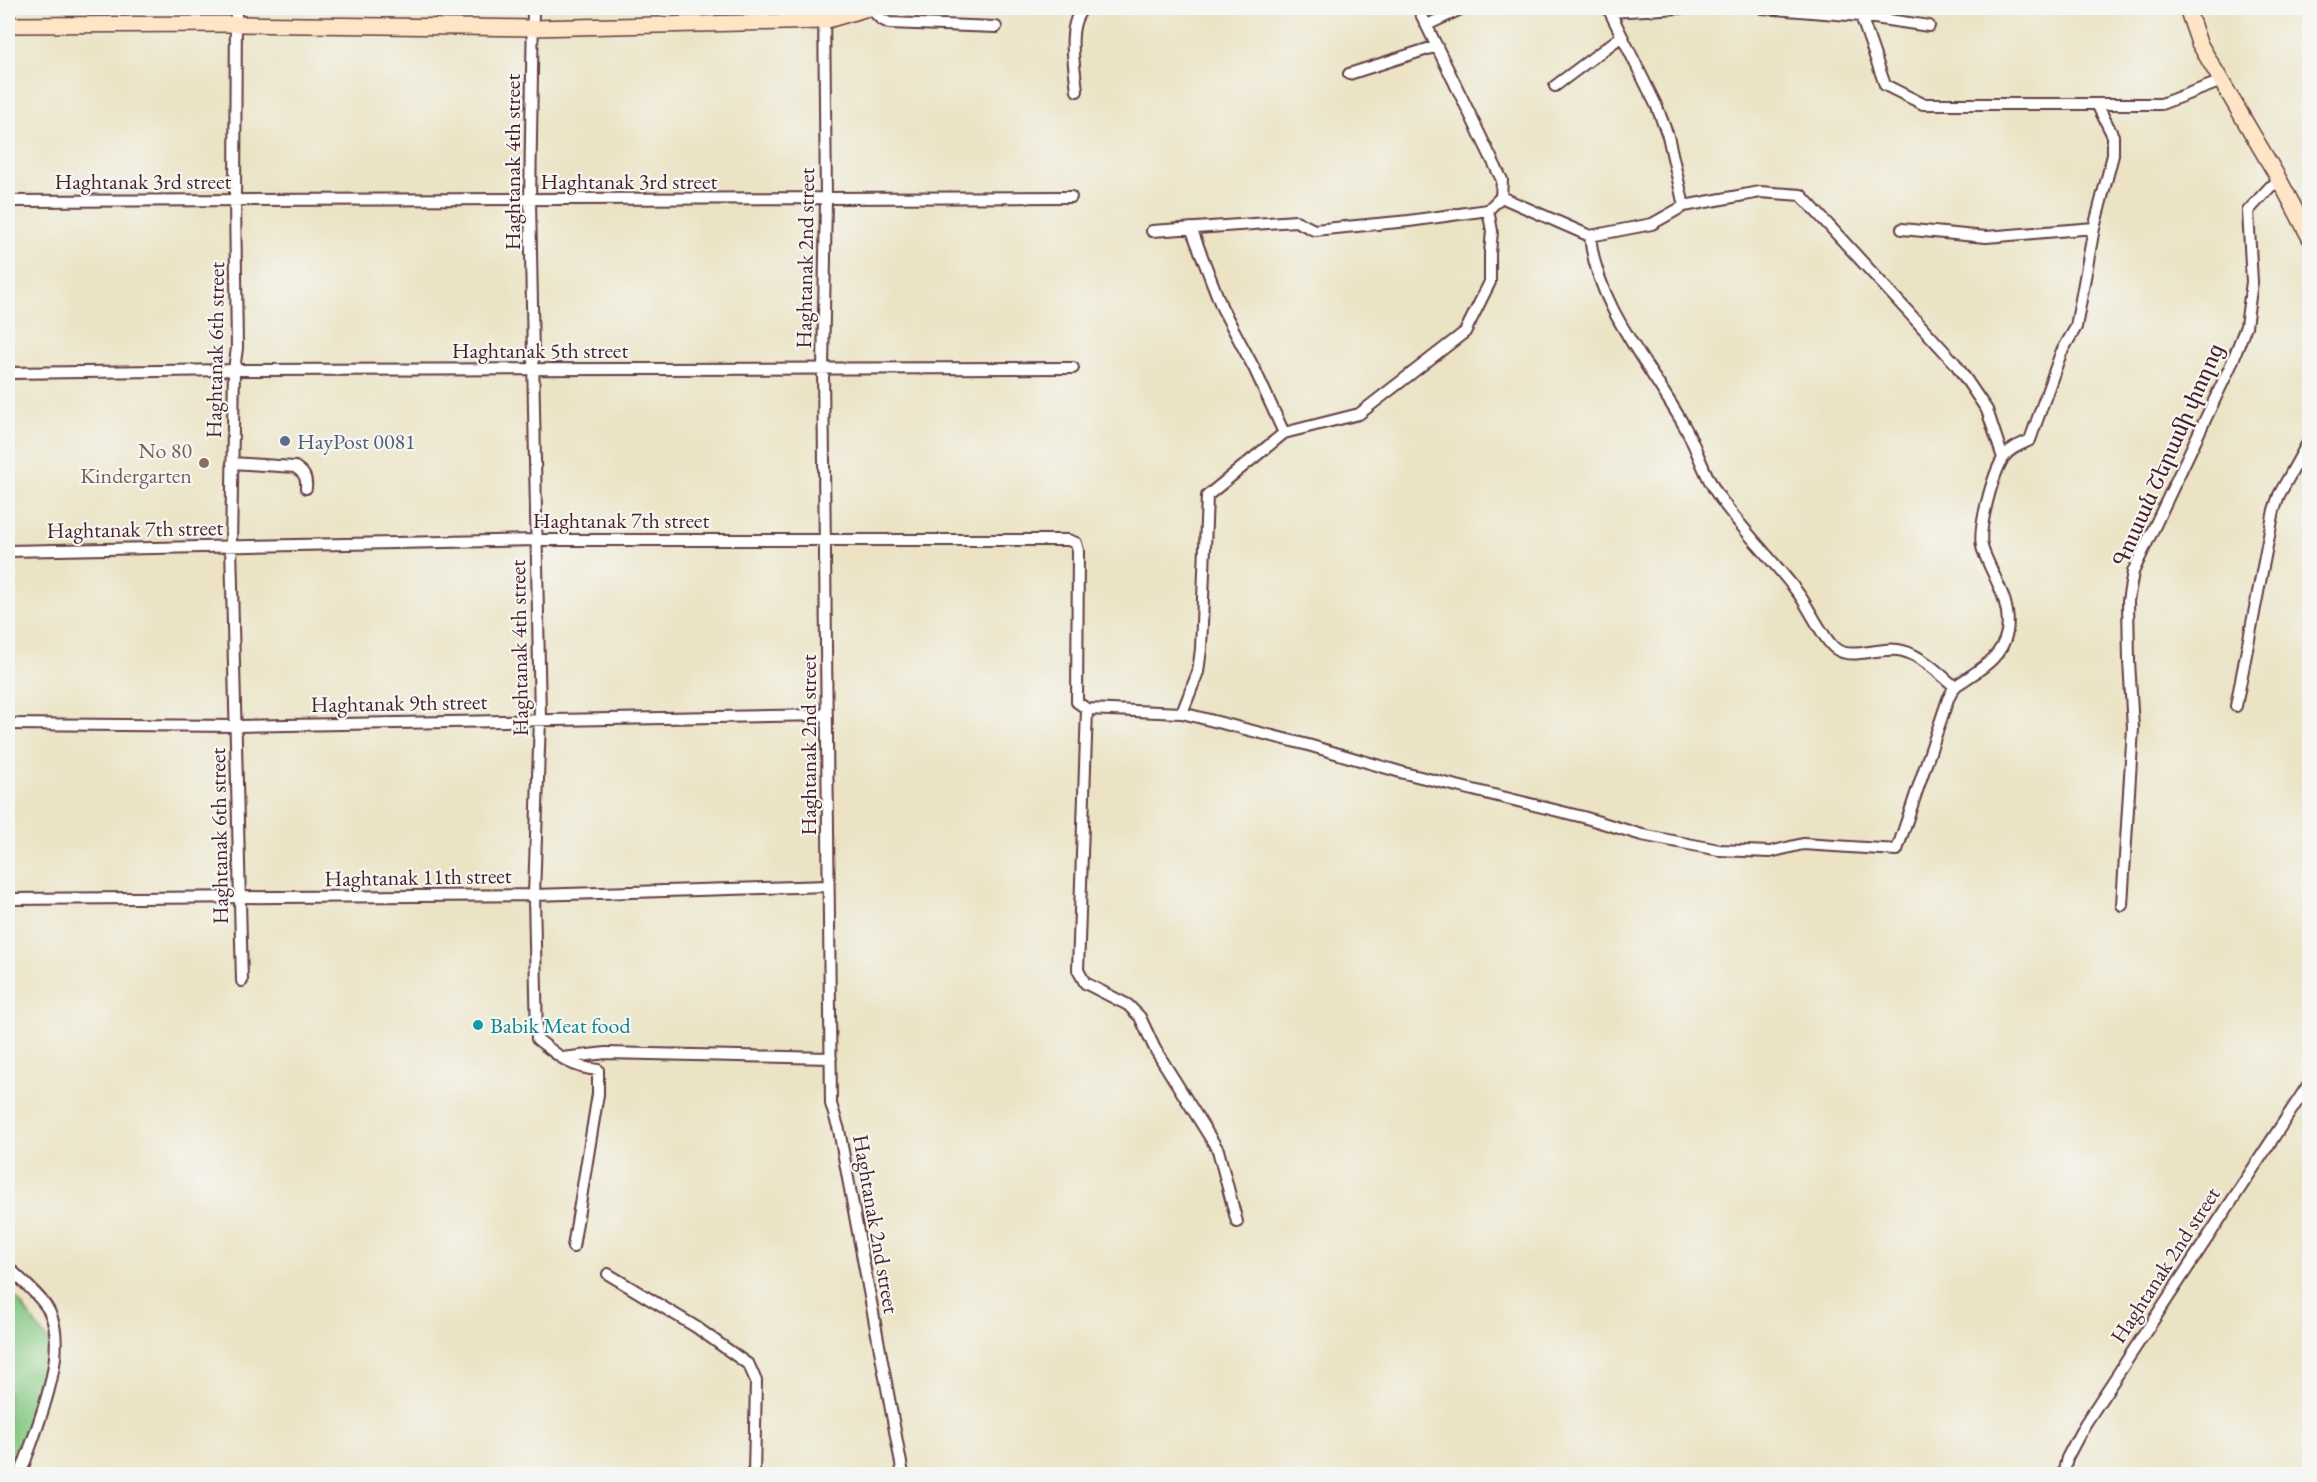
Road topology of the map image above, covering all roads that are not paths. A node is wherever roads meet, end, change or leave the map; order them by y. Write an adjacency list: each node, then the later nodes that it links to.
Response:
1 (236, 8): 14 (street, Haghtanak 6th street)
2 (533, 8): 19 (street, Haghtanak 4th street)
3 (869, 8): 11 (main road); 18 (street)
4 (1084, 8): 25 (street)
5 (1418, 8): 16 (street)
6 (1463, 8): 16 (street)
7 (1680, 8): 10 (street)
8 (1762, 8): 13 (street)
9 (2187, 8): 23 (main road)
10 (1608, 10): 20 (street)
11 (824, 14): 12 (main road); 31 (street, Haghtanak 2nd street)
12 (765, 15): 19 (main road)
13 (1862, 16): 17 (street); 26 (street)
14 (236, 24): 15 (main road); 19 (main road); 30 (street, Haghtanak 6th street)
15 (8, 25)
16 (1427, 25): 21 (street)
17 (1929, 26)
18 (996, 27)
19 (533, 28): 33 (street, Haghtanak 4th street)
20 (1622, 36): 24 (street); 34 (street)
21 (1437, 46): 22 (street); 29 (street)
22 (1349, 74)
23 (2222, 81): 26 (street); 27 (main road)
24 (1555, 86)
25 (1077, 91)
26 (2097, 104): 37 (street)
27 (2280, 181): 41 (main road); 68 (street, Գուսան Շերամի փողոց)
28 (1071, 197): 31 (street, Haghtanak 3rd street)
29 (1501, 197): 35 (street); 40 (street)
30 (235, 199): 32 (street, Haghtanak 3rd street); 33 (street, Haghtanak 3rd street); 44 (street, Haghtanak 6th street)
31 (826, 199): 33 (street, Haghtanak 3rd street); 45 (street, Haghtanak 2nd street)
32 (8, 201)
33 (530, 201): 43 (street, Haghtanak 4th street)
34 (1684, 206): 40 (street); 49 (street)
35 (1488, 210): 36 (street); 47 (street)
36 (1191, 228): 39 (street); 47 (street)
37 (2094, 228): 38 (street); 49 (street)
38 (1902, 229)
39 (1152, 231)
40 (1590, 236): 56 (street)
41 (2310, 238)
42 (1073, 368): 45 (street, Haghtanak 5th street)
43 (534, 369): 44 (street, Haghtanak 5th street); 45 (street, Haghtanak 5th street); 52 (street, Haghtanak 4th street)
44 (234, 370): 46 (street, Haghtanak 5th street); 50 (street, Haghtanak 6th street)
45 (823, 370): 53 (street, Haghtanak 2nd street)
46 (8, 373)
47 (1284, 433): 59 (street)
48 (2310, 439): 57 (street)
49 (2003, 458): 56 (street)
50 (232, 463): 51 (street); 54 (street, Haghtanak 6th street)
51 (306, 488)
52 (537, 540): 53 (street, Haghtanak 7th street); 54 (street, Haghtanak 7th street); 61 (street, Haghtanak 4th street)
53 (826, 540): 58 (street, Haghtanak 7th street); 60 (street, Haghtanak 2nd street)
54 (231, 546): 55 (street, Haghtanak 7th street); 63 (street, Haghtanak 6th street)
55 (8, 551)
56 (1955, 687): 59 (street)
57 (2236, 706)
58 (1087, 709): 59 (street); 73 (street)
59 (1182, 713)
60 (827, 715): 61 (street, Haghtanak 9th street); 64 (street, Haghtanak 2nd street)
61 (540, 719): 63 (street, Haghtanak 9th street); 65 (street, Haghtanak 4th street)
62 (8, 724): 63 (street, Haghtanak 9th street)
63 (236, 726): 67 (street, Haghtanak 6th street)
64 (828, 886): 65 (street, Haghtanak 11th street); 71 (street, Haghtanak 2nd street)
65 (534, 895): 67 (street, Haghtanak 11th street); 70 (street, Haghtanak 4th street)
66 (8, 898): 67 (street, Haghtanak 11th street)
67 (239, 898): 69 (street, Haghtanak 6th street)
68 (2122, 905)
69 (242, 981)
70 (562, 1058): 71 (street); 74 (street, Haghtanak 4th street)
71 (831, 1058): 79 (street, Haghtanak 2nd street)
72 (2310, 1082): 80 (street, Haghtanak 2nd street)
73 (1237, 1222)
74 (573, 1247)
75 (8, 1267): 77 (street)
76 (608, 1274): 78 (street)
77 (19, 1474)
78 (754, 1474)
79 (903, 1474)
80 (2063, 1474)

